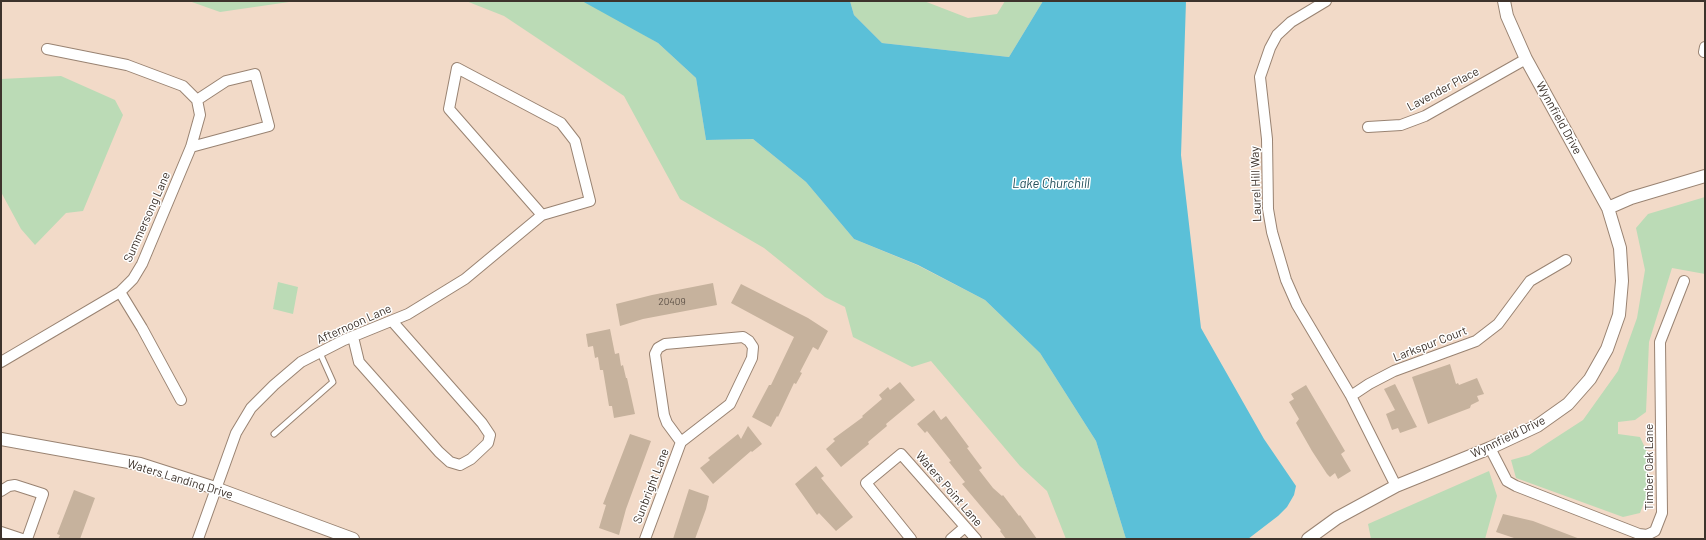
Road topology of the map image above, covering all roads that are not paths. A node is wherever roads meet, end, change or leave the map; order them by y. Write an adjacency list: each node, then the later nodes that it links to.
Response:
1 (1326, 1): 18 (street, Laurel Hill Way)
2 (1504, 1): 4 (street, Wynnfield Drive)
3 (47, 49): 5 (street)
4 (1526, 59): 6 (street, Lavender Place); 9 (street, Wynnfield Drive)
5 (196, 100): 7 (street, Summersong Lane); 7 (street)
6 (1368, 128)
7 (192, 147): 13 (street, Summersong Lane)
8 (1705, 176): 9 (street)
9 (1608, 208): 23 (street, Wynnfield Drive)
10 (542, 215): 10 (street, Afternoon Lane); 14 (street, Afternoon Lane)
11 (1566, 260): 18 (street, Larkspur Court)
12 (1684, 281): 23 (street, Timber Oak Lane)
13 (120, 292): 17 (street, Summersong Lane); 19 (street)
14 (392, 321): 15 (street, Afternoon Lane); 15 (street)
15 (353, 337): 16 (street, Afternoon Lane)
16 (320, 353): 20 (lane); 25 (street, Afternoon Lane)
17 (1, 362)
18 (1351, 396): 24 (street, Laurel Hill Way)
19 (181, 400)
20 (274, 434)
21 (1, 439): 25 (street, Waters Landing Drive)
22 (681, 442): 22 (street, Sunbright Lane); 33 (street, Sunbright Lane)
23 (1490, 448): 24 (street, Wynnfield Drive)
24 (1396, 486): 37 (street, Wynnfield Drive)
25 (215, 488): 31 (street, Afternoon Lane); 32 (street, Waters Landing Drive)
26 (1, 491): 30 (street)
27 (965, 527): 34 (street, Waters Point Lane); 35 (street); 36 (street, Waters Point Lane)
28 (1, 532): 29 (street)
29 (22, 539)
30 (27, 539)
31 (198, 539)
32 (353, 539)
33 (645, 539)
34 (911, 539)
35 (951, 539)
36 (976, 539)
37 (1308, 539)

